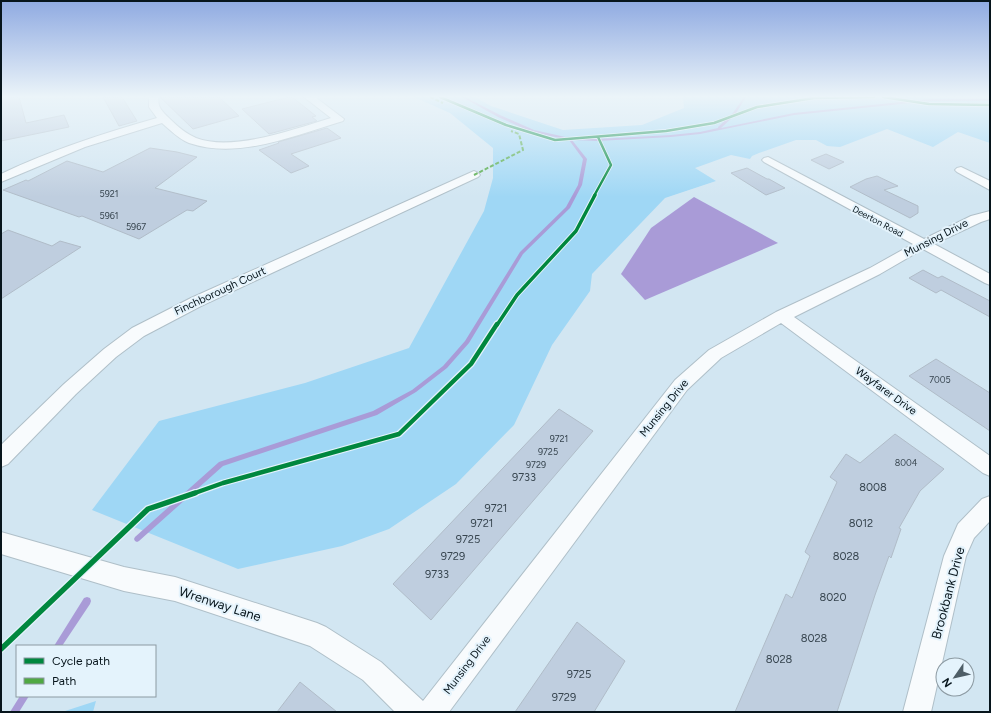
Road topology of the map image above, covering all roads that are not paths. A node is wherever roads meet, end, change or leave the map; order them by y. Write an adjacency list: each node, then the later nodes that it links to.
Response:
1 (127, 130): 7 (street)
2 (176, 130): 3 (street)
3 (298, 130)
4 (768, 160): 10 (street, Deerton Road)
5 (961, 170): 8 (street)
6 (474, 175): 13 (street, Finchborough Court)
7 (1, 178)
8 (990, 186)
9 (990, 215): 10 (street, Munsing Drive)
10 (922, 245): 11 (street, Deerton Road); 12 (street, Munsing Drive)
11 (990, 280)
12 (782, 316): 14 (street, Wayfarer Drive); 18 (street, Munsing Drive)
13 (1, 458)
14 (990, 467)
15 (990, 506): 19 (street, Brookbank Drive)
16 (1, 543): 17 (street, Wrenway Lane)
17 (415, 712)
18 (432, 712)
19 (917, 712)

